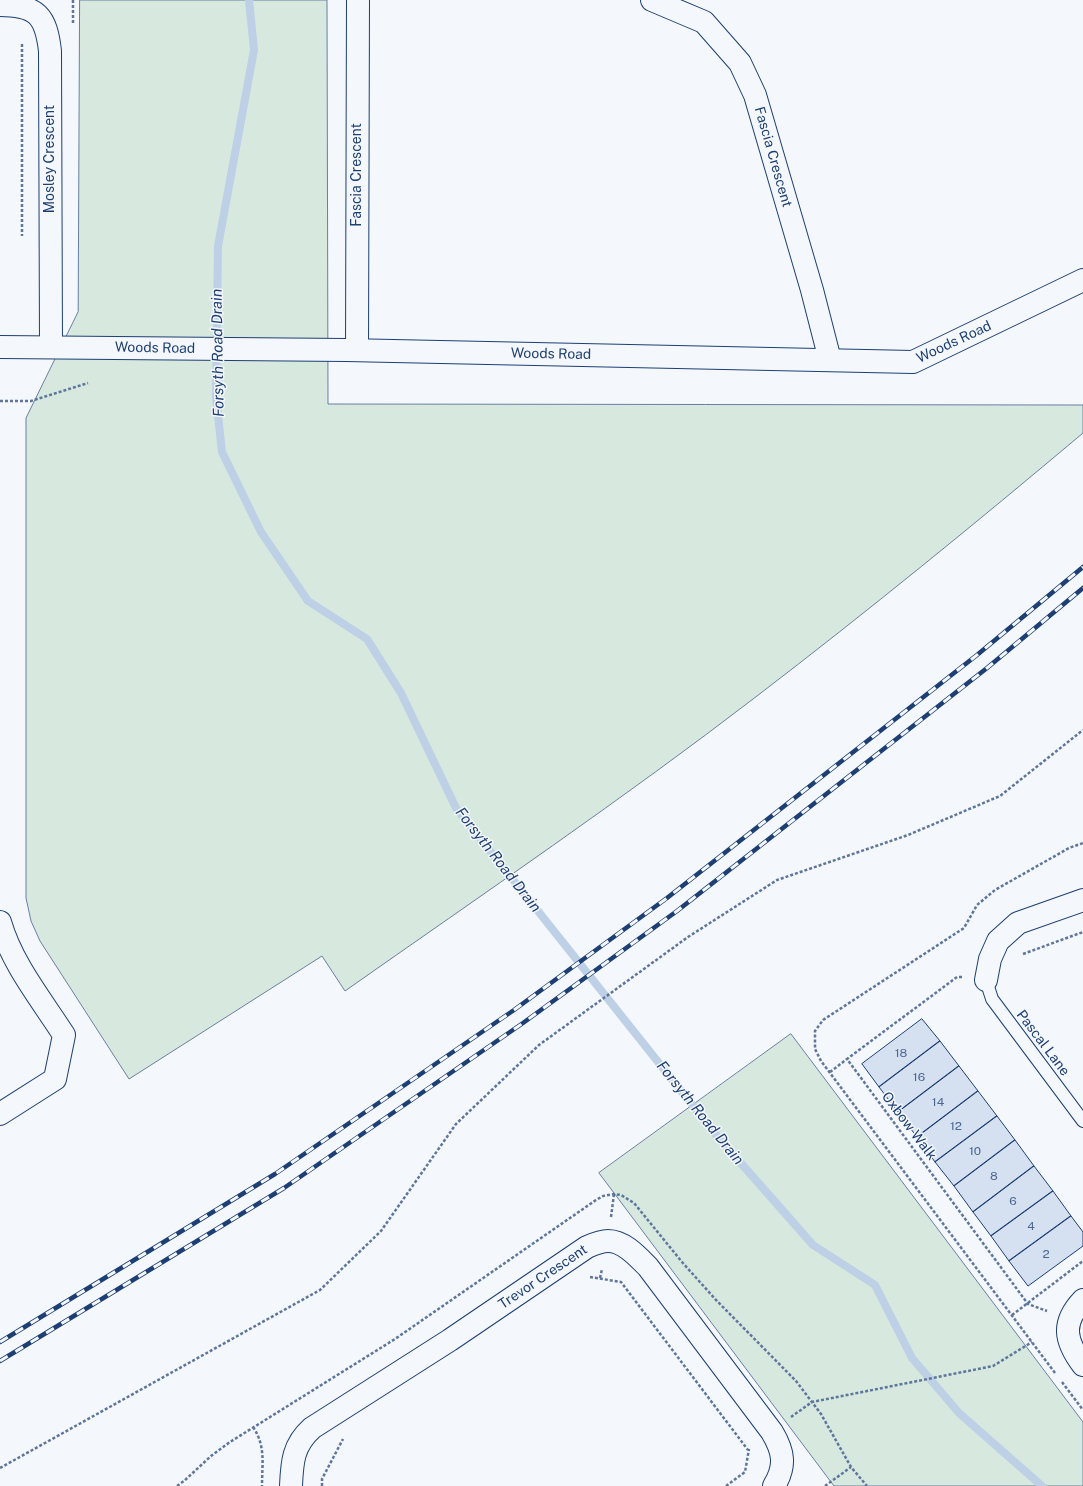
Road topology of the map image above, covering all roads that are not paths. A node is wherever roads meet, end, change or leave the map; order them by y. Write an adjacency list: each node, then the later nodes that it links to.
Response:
1 (358, 0): 7 (street, Fascia Crescent)
2 (652, 0): 8 (street, Fascia Crescent)
3 (0, 5): 6 (street, Mosley Crescent)
4 (1083, 280): 8 (street, Woods Road)
5 (0, 347): 6 (street, Woods Road)
6 (51, 347): 7 (street, Woods Road)
7 (351, 350): 8 (street, Woods Road)
8 (830, 360)
9 (1083, 900): 11 (street)
10 (0, 922): 12 (street)
11 (986, 980): 13 (lane, Pascal Lane)
12 (0, 1114)
13 (1083, 1121)
14 (1083, 1300): 15 (street)
15 (1083, 1365)
16 (291, 1486): 17 (street, Trevor Crescent)
17 (774, 1486)

